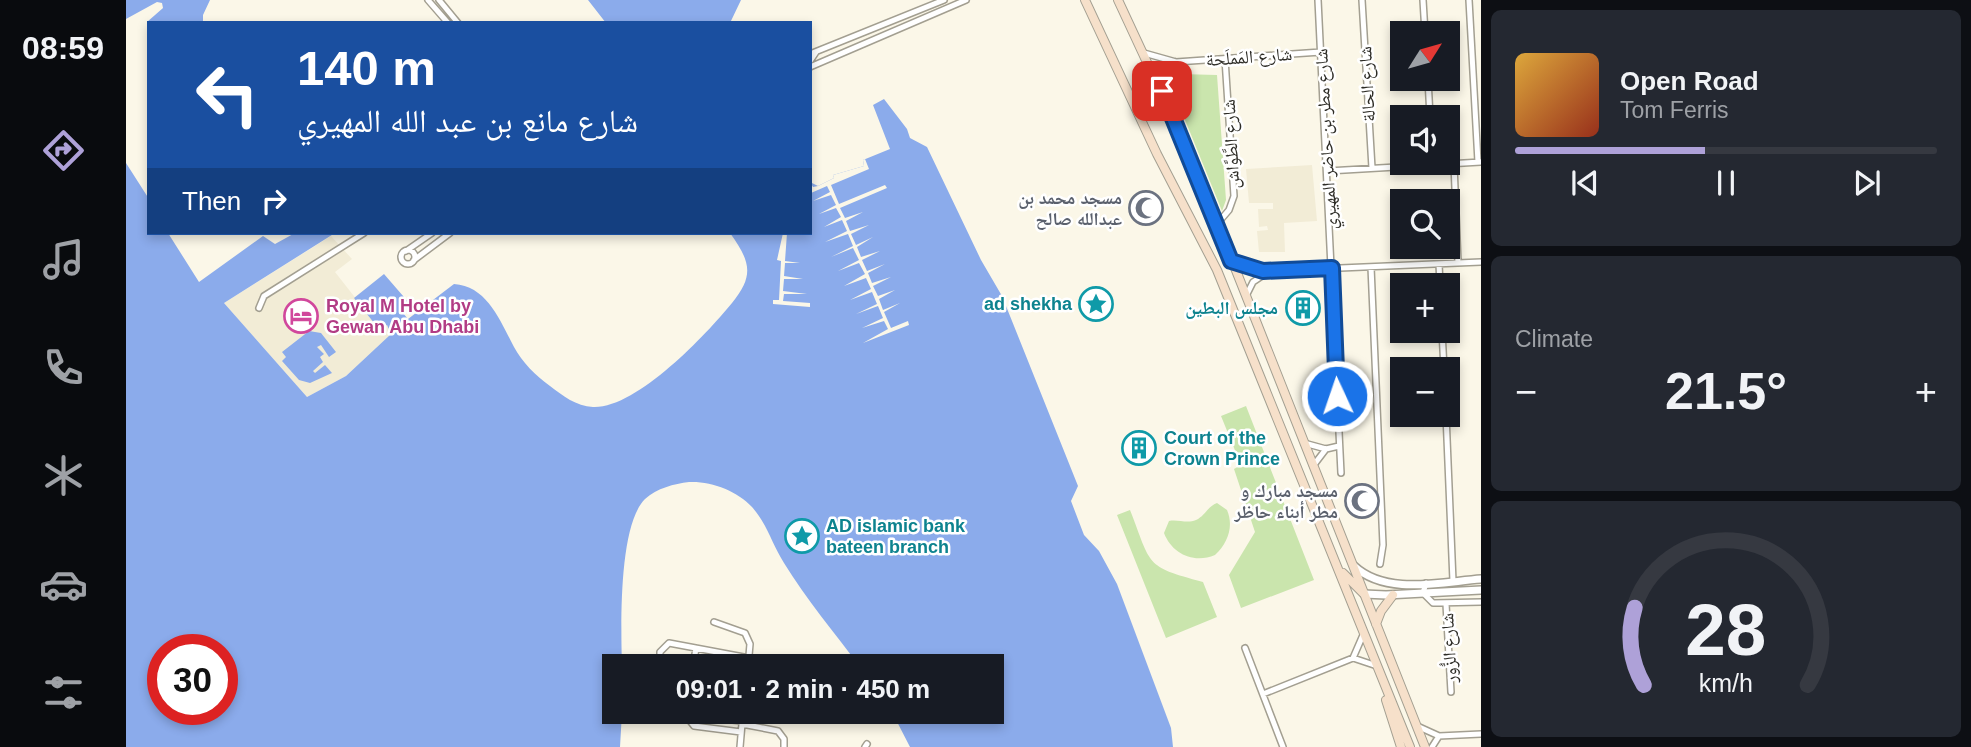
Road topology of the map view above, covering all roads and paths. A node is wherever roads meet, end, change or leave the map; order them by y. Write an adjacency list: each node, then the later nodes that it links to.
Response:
1 (428, 0): 11 (street)
2 (439, 0): 12 (street)
3 (944, 0): 15 (street)
4 (966, 0): 19 (street)
5 (1086, 0): 49 (main road)
6 (1118, 0): 16 (main road)
7 (1318, 0): 14 (street, شارع مطر بن حاضر المهيري)
8 (1362, 0): 24 (street, شارع الحالة)
9 (1423, 0): 13 (street)
10 (1469, 0): 21 (street)
11 (446, 21)
12 (456, 21)
13 (1424, 21)
14 (1321, 52): 17 (street, شارع المَملَحة); 25 (street, شارع مطر بن حاضر المهيري)
15 (813, 53)
16 (1144, 53): 18 (street, شارع المَملَحة); 20 (main road)
17 (1226, 59): 18 (street, شارع المَملَحة); 27 (street, شارع الطَّوَّاش)
18 (1176, 62): 20 (street)
19 (812, 66)
20 (1162, 91): 27 (main road)
21 (1480, 162): 22 (street)
22 (1460, 163)
23 (1390, 167): 24 (street)
24 (1372, 168): 25 (street)
25 (1328, 171): 38 (street, شارع مطر بن حاضر المهيري)
26 (1454, 175): 35 (street)
27 (1217, 224): 33 (main road)
28 (361, 235): 42 (street)
29 (429, 235): 31 (street)
30 (447, 235): 32 (street)
31 (406, 251): 32 (street); 32 (street)
32 (414, 260)
33 (1231, 261): 39 (street); 41 (main road)
34 (1481, 262): 35 (street)
35 (1458, 263): 36 (street)
36 (1439, 264): 37 (street); 40 (street)
37 (1371, 267): 38 (street); 51 (street)
38 (1332, 268): 39 (street); 45 (street, شارع مطر بن حاضر المهيري)
39 (1270, 271): 41 (street)
40 (1439, 273)
41 (1246, 297): 44 (main road)
42 (259, 309)
43 (1447, 427): 53 (street)
44 (1304, 443): 46 (street); 47 (main road)
45 (1339, 446): 46 (street); 48 (street, شارع مطر بن حاضر المهيري)
46 (1326, 449): 47 (street)
47 (1313, 466): 50 (main road)
48 (1341, 473)
49 (1333, 559): 57 (main road); 63 (main road)
50 (1352, 563): 54 (street); 57 (main road)
51 (1381, 565)
52 (1481, 579): 53 (street)
53 (1453, 581): 54 (street)
54 (1426, 583): 56 (street)
55 (1481, 590): 56 (street)
56 (1423, 593): 58 (street); 60 (street)
57 (1364, 594): 58 (street); 62 (main road)
58 (1393, 595): 62 (main road)
59 (1481, 601): 60 (street)
60 (1446, 604): 72 (street, شارع الزُّور)
61 (713, 622): 69 (street)
62 (1376, 624): 77 (main road)
63 (1364, 634): 70 (street); 71 (main road)
64 (696, 648): 66 (street); 67 (street); 68 (street)
65 (1245, 648): 73 (street)
66 (660, 654)
67 (695, 654)
68 (728, 654)
69 (749, 654)
70 (1353, 658): 71 (street); 73 (street)
71 (1377, 666): 84 (main road); 85 (main road)
72 (1451, 692)
73 (1263, 694): 83 (street)
74 (692, 724): 78 (street)
75 (742, 724): 78 (street)
76 (747, 724): 82 (street)
77 (1416, 725): 80 (street); 86 (main road)
78 (741, 732): 81 (street)
79 (1481, 734): 80 (street)
80 (1439, 736): 87 (street)
81 (740, 747)
82 (784, 747)
83 (1283, 747)
84 (1401, 747)
85 (1410, 747)
86 (1425, 747)
87 (1432, 747)

